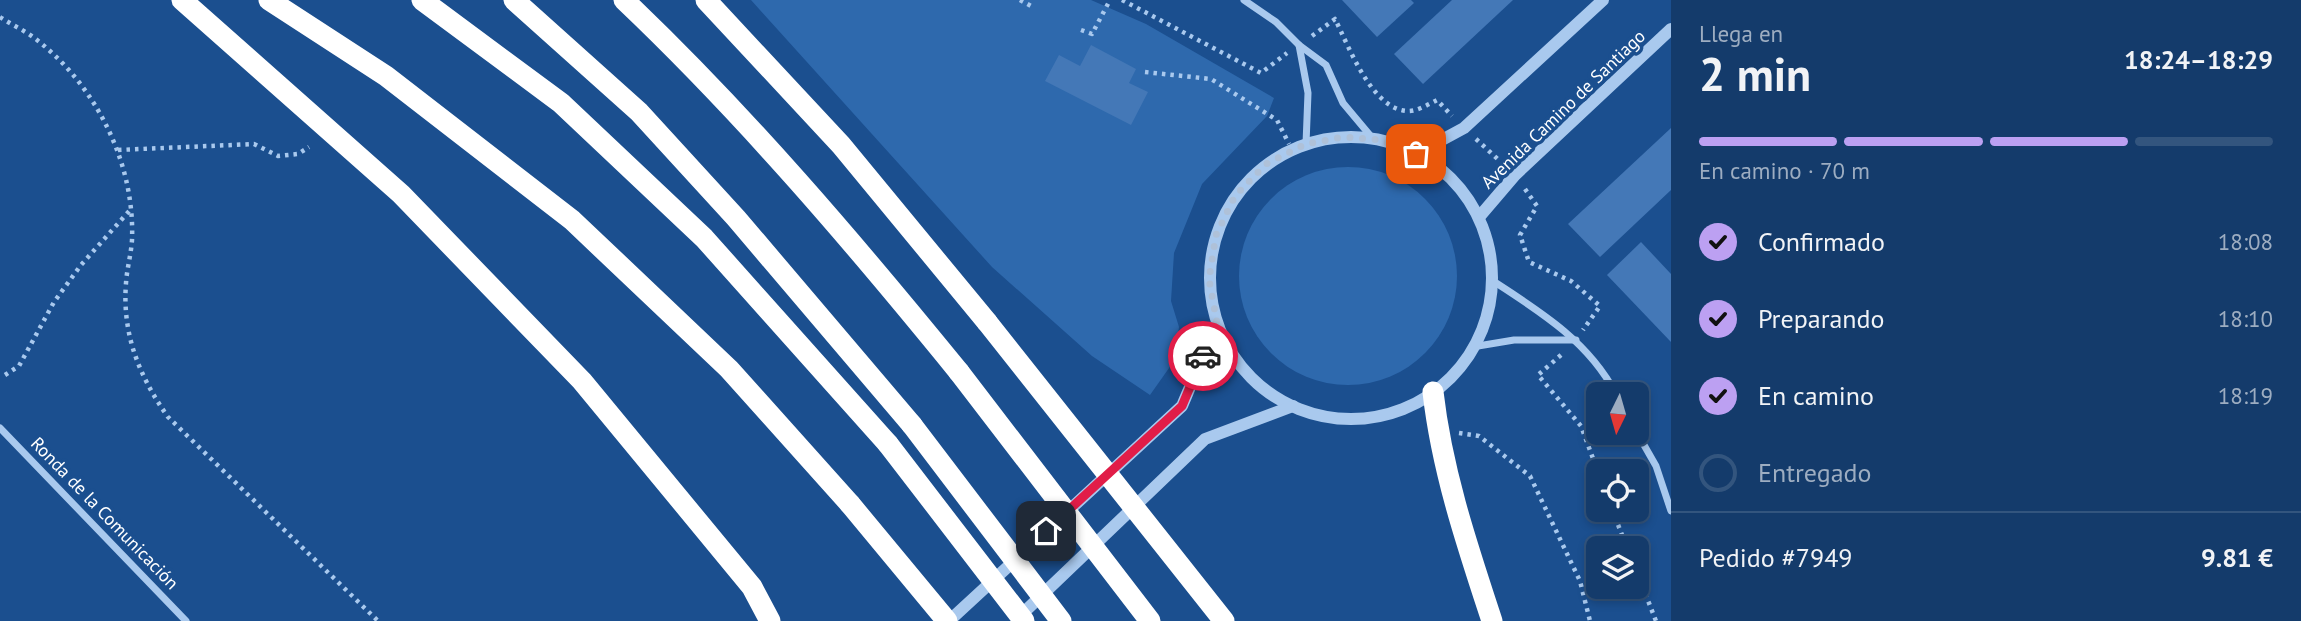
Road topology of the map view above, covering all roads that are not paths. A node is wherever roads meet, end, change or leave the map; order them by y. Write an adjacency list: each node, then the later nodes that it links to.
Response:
1 (182, 0): 26 (highway)
2 (269, 0): 27 (highway, bridge)
3 (422, 0): 29 (highway, bridge)
4 (514, 0): 30 (highway, bridge)
5 (624, 0): 31 (highway, bridge)
6 (706, 0): 32 (highway, bridge)
7 (1244, 0): 10 (street)
8 (1603, 0): 13 (street)
9 (1671, 29): 14 (street, Avenida Camino de Santiago)
10 (1299, 45): 11 (street); 12 (street)
11 (1374, 140): 12 (street); 13 (street)
12 (1306, 144): 16 (street)
13 (1416, 154): 14 (street)
14 (1480, 216): 15 (street)
15 (1493, 281): 17 (street); 18 (street)
16 (1217, 323): 21 (street); 27 (street)
17 (1577, 340): 18 (street); 19 (street)
18 (1472, 347): 20 (street)
19 (1610, 382)
20 (1433, 392): 21 (street); 33 (highway)
21 (1293, 406): 28 (street)
22 (0, 428): 25 (street, Ronda de la Comunicación)
23 (1644, 445): 24 (street)
24 (1671, 512)
25 (186, 621)
26 (771, 621)
27 (948, 621)
28 (1015, 621)
29 (1024, 621)
30 (1061, 621)
31 (1150, 621)
32 (1224, 621)
33 (1492, 621)

